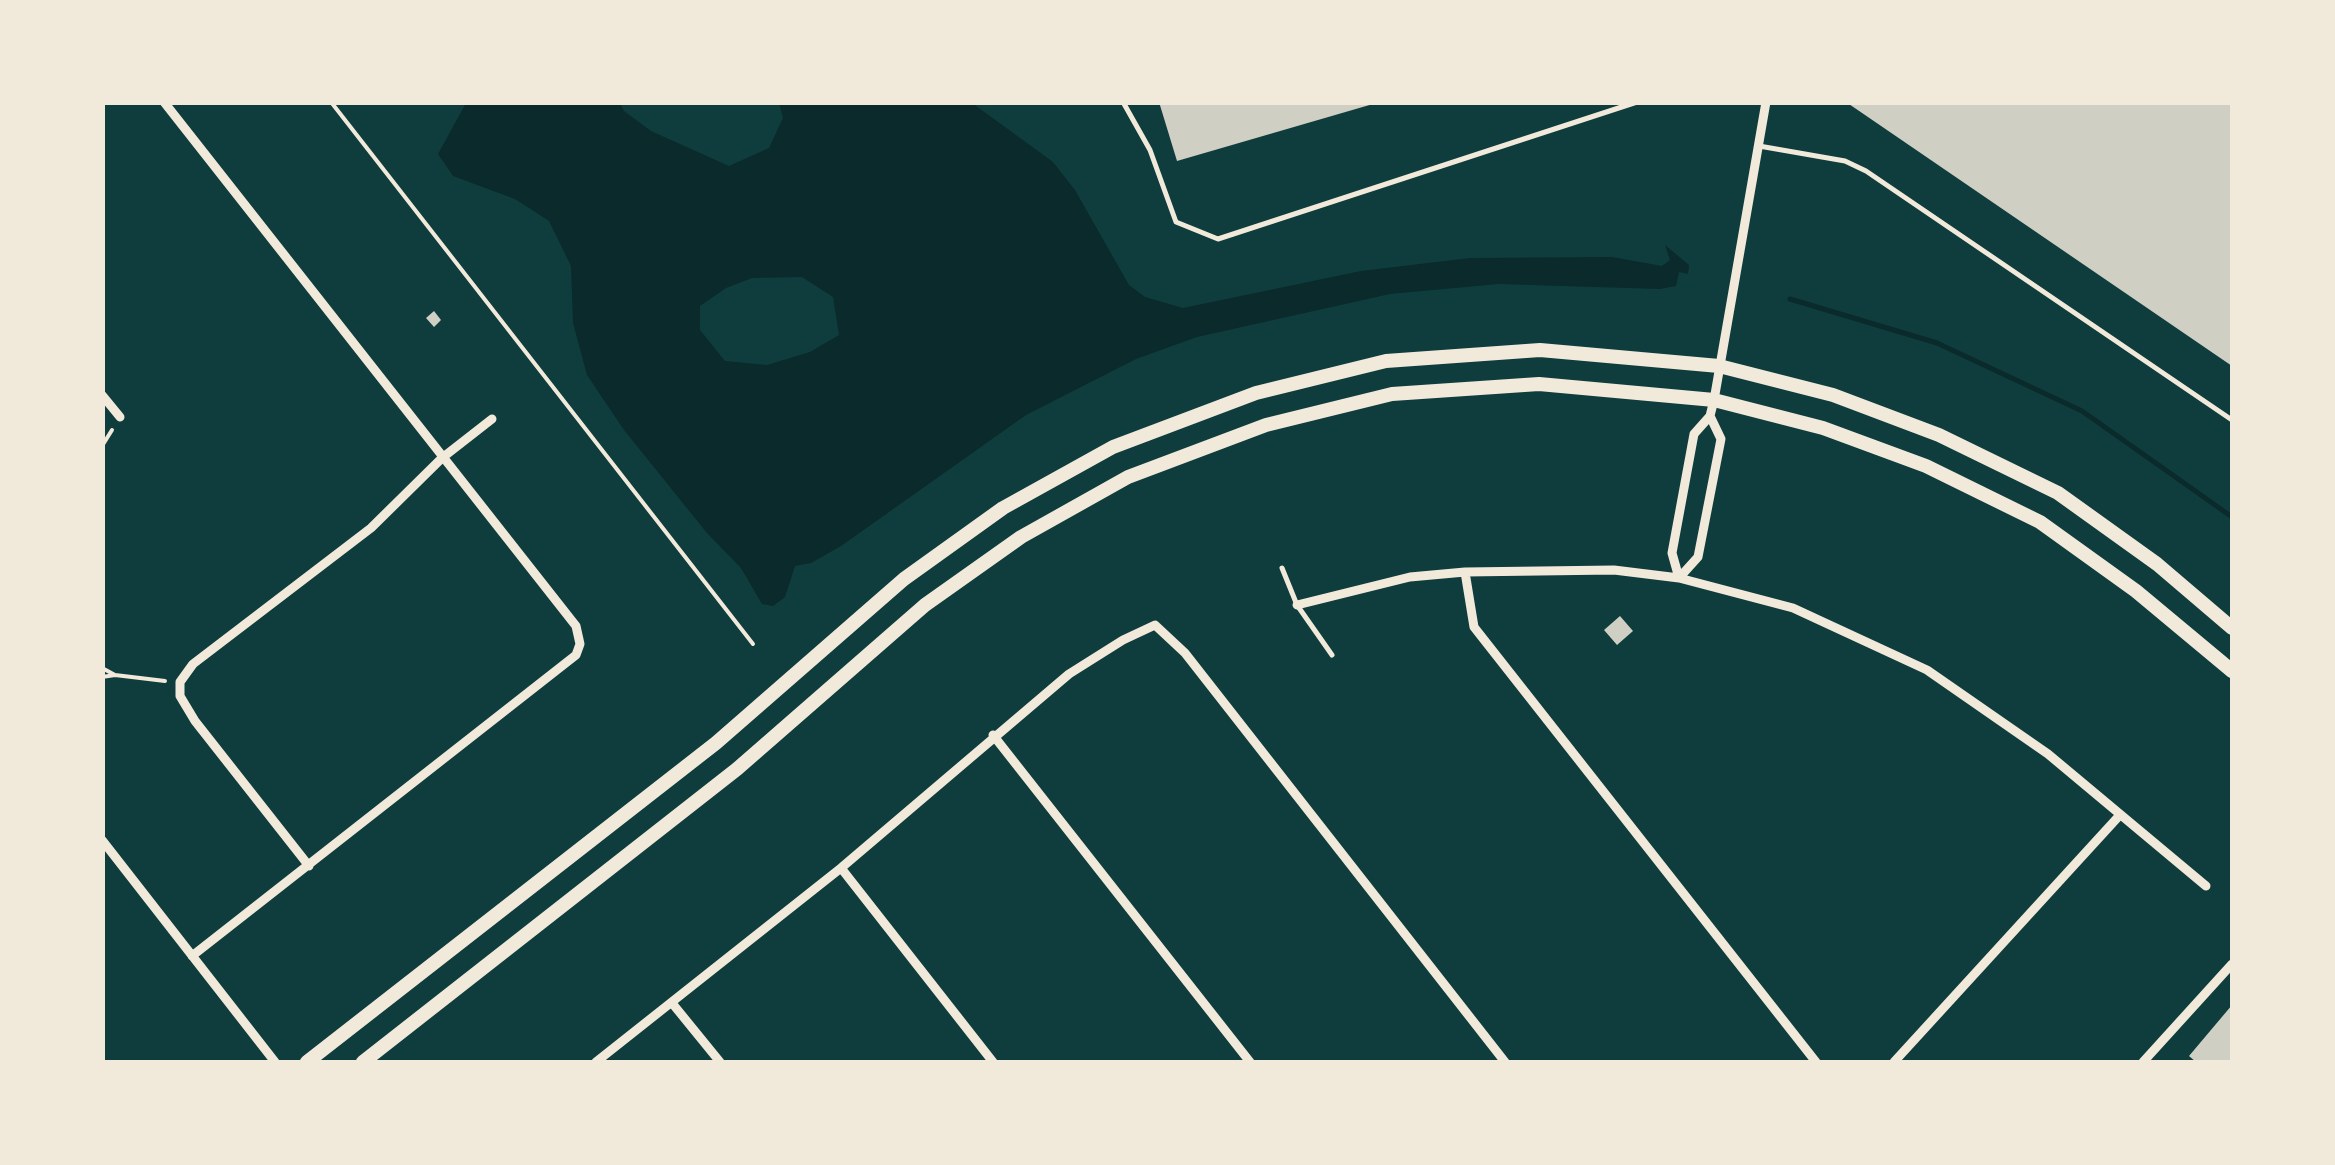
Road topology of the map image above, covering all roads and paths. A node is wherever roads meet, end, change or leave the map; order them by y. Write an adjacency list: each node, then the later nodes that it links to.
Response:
1 (164, 102): 15 (street)
2 (330, 102): 21 (path)
3 (1123, 102): 4 (lane)
4 (1636, 102)
5 (1766, 102): 6 (street)
6 (1758, 146): 7 (street); 13 (lane)
7 (1719, 366): 9 (street); 20 (main road); 38 (main road)
8 (102, 394): 11 (street)
9 (1714, 400): 10 (street); 24 (main road); 39 (main road)
10 (1710, 416): 18 (street); 18 (street)
11 (120, 418): 14 (path)
12 (492, 419): 15 (street)
13 (2232, 420)
14 (102, 446)
15 (442, 458): 27 (street); 31 (street)
16 (1282, 568): 19 (lane)
17 (1464, 572): 18 (street); 19 (street); 45 (street)
18 (1679, 578): 29 (street)
19 (1298, 605): 22 (lane)
20 (2232, 628)
21 (754, 644)
22 (1332, 655)
23 (102, 668): 25 (path)
24 (2232, 671)
25 (116, 676): 26 (path); 27 (path)
26 (102, 678)
27 (180, 682): 31 (street)
28 (993, 735): 32 (street); 43 (street); 44 (street)
29 (2118, 816): 33 (street); 46 (street)
30 (102, 840): 34 (street)
31 (308, 866): 34 (street)
32 (842, 868): 36 (street); 42 (street)
33 (2206, 886)
34 (192, 956): 37 (street)
35 (2232, 964): 47 (street)
36 (672, 1003): 40 (street); 41 (street)
37 (275, 1062)
38 (308, 1062)
39 (363, 1062)
40 (596, 1062)
41 (720, 1062)
42 (993, 1062)
43 (1250, 1062)
44 (1506, 1062)
45 (1816, 1062)
46 (1894, 1062)
47 (2143, 1062)

